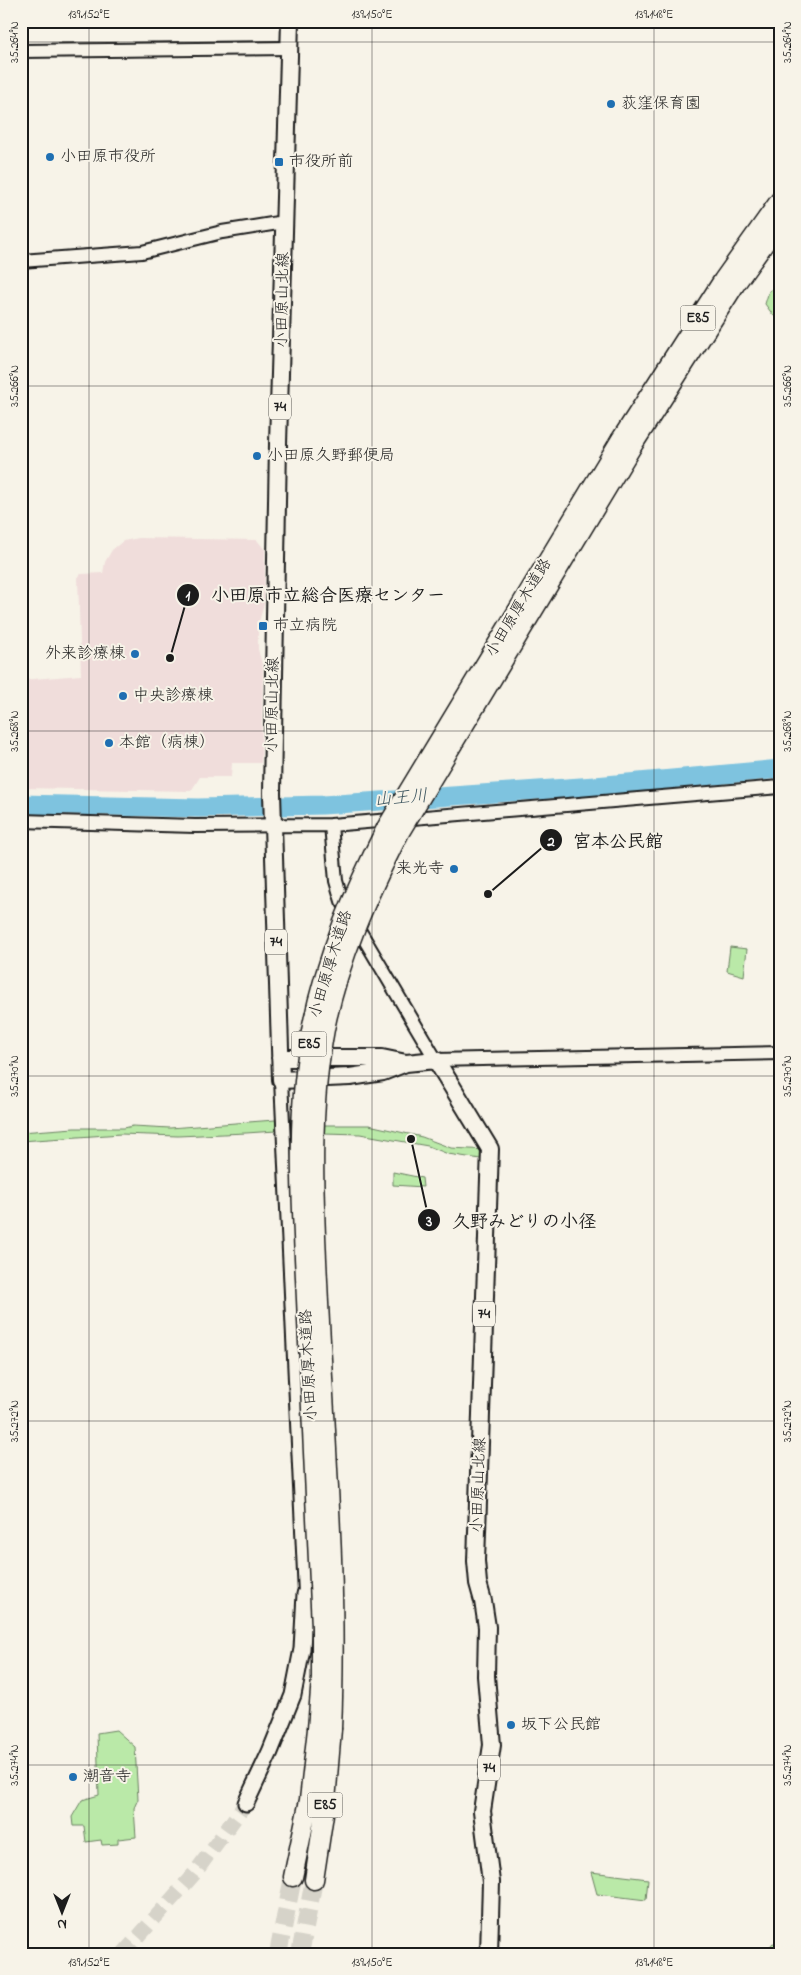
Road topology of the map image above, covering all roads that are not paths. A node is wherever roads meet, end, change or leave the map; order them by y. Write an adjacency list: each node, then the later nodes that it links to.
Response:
1 (290, 21): 2 (main road, 小田原山北線 / 74)
2 (289, 48): 3 (street); 5 (main road, 小田原山北線 / 74)
3 (21, 51)
4 (780, 200): 8 (highway, 小田原厚木道路 / E85)
5 (284, 222): 7 (street); 10 (main road, 小田原山北線 / 74)
6 (780, 222): 8 (highway, 小田原厚木道路 / E85)
7 (21, 261)
8 (627, 442): 19 (highway, 小田原厚木道路 / E85, bridge)
9 (780, 787): 12 (street)
10 (272, 820): 11 (street); 12 (street); 14 (main road, 小田原山北線 / 74)
11 (21, 821)
12 (331, 825): 15 (street)
13 (780, 1053): 15 (street)
14 (280, 1058): 16 (main road); 17 (main road, 小田原山北線 / 74)
15 (436, 1060): 16 (main road); 23 (main road, 小田原山北線 / 74)
16 (406, 1063): 17 (main road)
17 (281, 1080): 18 (street)
18 (305, 1594): 20 (main road)
19 (324, 1729): 21 (highway, 小田原厚木道路 / E85); 22 (highway, 小田原厚木道路 / E85)
20 (246, 1803)
21 (293, 1877)
22 (314, 1880)
23 (489, 1954)

